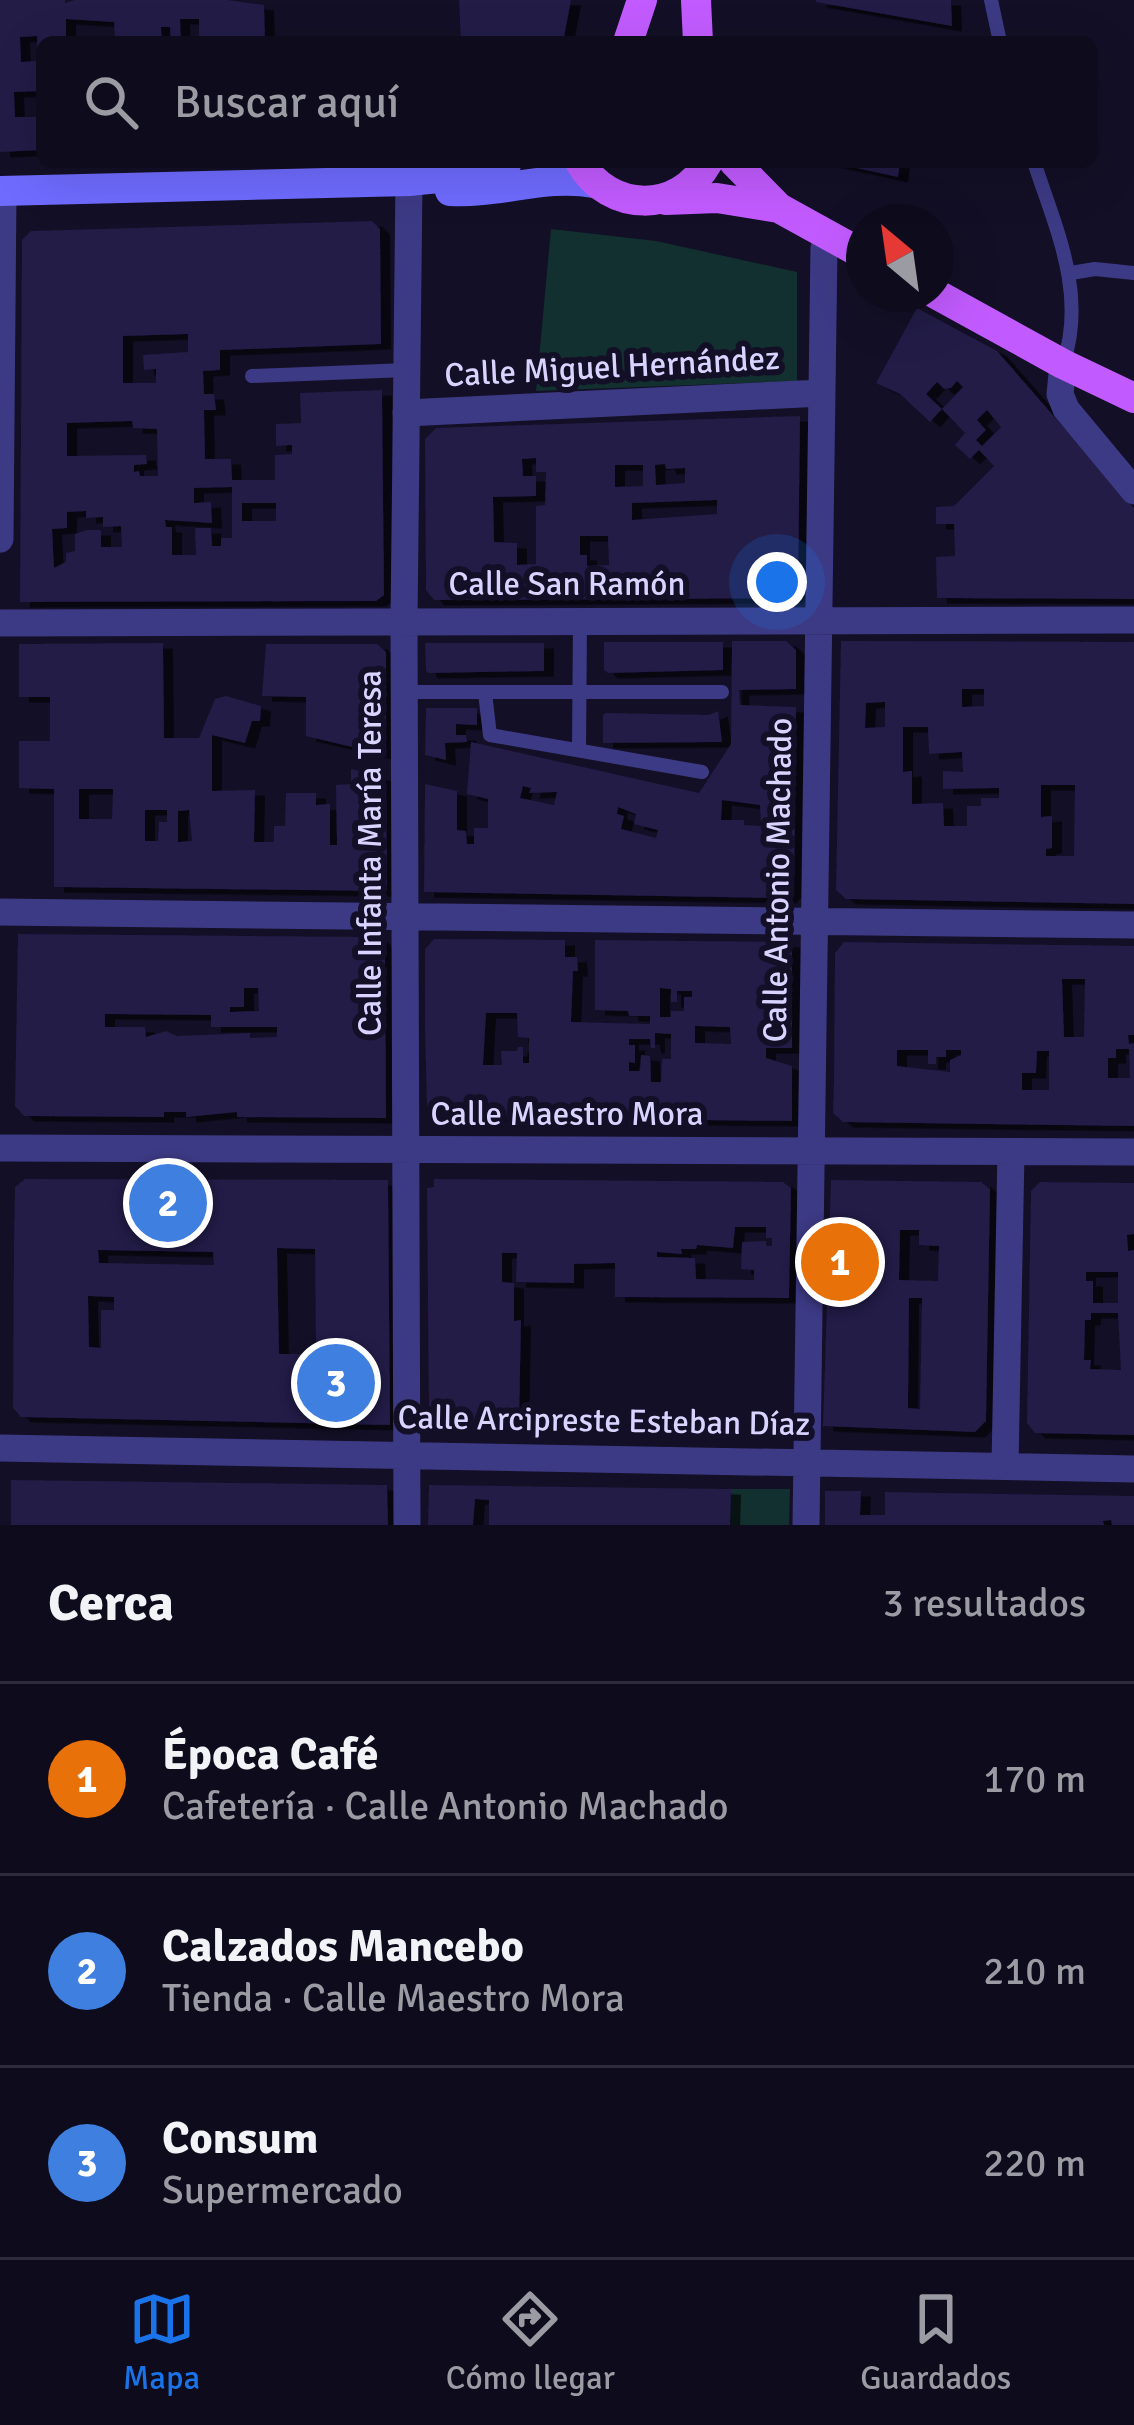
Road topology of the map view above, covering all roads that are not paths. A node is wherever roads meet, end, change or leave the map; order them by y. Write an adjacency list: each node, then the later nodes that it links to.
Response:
1 (642, 0): 4 (main road)
2 (696, 0): 5 (main road)
3 (992, 0): 6 (lane)
4 (630, 36)
5 (698, 36)
6 (999, 36)
7 (489, 168): 12 (main road)
8 (703, 168): 14 (main road)
9 (740, 168): 15 (main road)
10 (1036, 168): 18 (lane)
11 (587, 172): 12 (main road); 14 (main road)
12 (409, 182): 13 (main road); 22 (street, Calle Infanta María Teresa)
13 (2, 191): 28 (street)
14 (658, 200): 15 (main road)
15 (779, 208): 16 (main road)
16 (829, 236): 17 (main road); 24 (street, Calle Antonio Machado)
17 (846, 245)
18 (1071, 273): 19 (lane); 21 (lane)
19 (1134, 273)
20 (954, 304): 21 (main road)
21 (1063, 364): 25 (main road); 27 (street)
22 (407, 370): 23 (lane); 26 (street, Calle Infanta María Teresa)
23 (252, 376)
24 (822, 393): 26 (street, Calle Miguel Hernández); 32 (street, Calle Antonio Machado)
25 (1134, 398)
26 (406, 413): 29 (street, Calle Infanta María Teresa)
27 (1134, 491)
28 (0, 538)
29 (404, 620): 30 (street, Calle San Ramón); 33 (street, Calle San Ramón); 34 (street, Calle Infanta María Teresa)
30 (580, 620): 32 (street, Calle San Ramón); 37 (lane)
31 (1134, 620): 32 (street, Calle San Ramón)
32 (817, 621): 42 (street, Calle Antonio Machado)
33 (0, 623)
34 (405, 692): 35 (lane); 41 (street, Calle Infanta María Teresa)
35 (485, 692): 37 (lane); 38 (lane)
36 (722, 692): 37 (lane)
37 (580, 693): 38 (lane)
38 (579, 750): 39 (lane)
39 (701, 772)
40 (0, 912): 41 (street)
41 (405, 914): 42 (street); 45 (street, Calle Infanta María Teresa)
42 (813, 920): 43 (street); 46 (street, Calle Antonio Machado)
43 (1134, 925)
44 (0, 1148): 45 (street, Calle Maestro Mora)
45 (408, 1150): 46 (street, Calle Maestro Mora); 50 (street, Calle Infanta María Teresa)
46 (813, 1150): 47 (street, Calle Maestro Mora); 51 (street, Calle Antonio Machado)
47 (1011, 1152): 48 (street, Calle Maestro Mora); 52 (street)
48 (1134, 1152)
49 (0, 1448): 50 (street, Calle Arcipreste Esteban Díaz)
50 (407, 1453): 51 (street, Calle Arcipreste Esteban Díaz); 54 (street, Calle Infanta María Teresa)
51 (807, 1462): 52 (street, Calle Arcipreste Esteban Díaz); 55 (street, Calle Antonio Machado)
52 (1005, 1465): 53 (street, Calle Arcipreste Esteban Díaz)
53 (1134, 1468)
54 (407, 1525)
55 (806, 1525)

